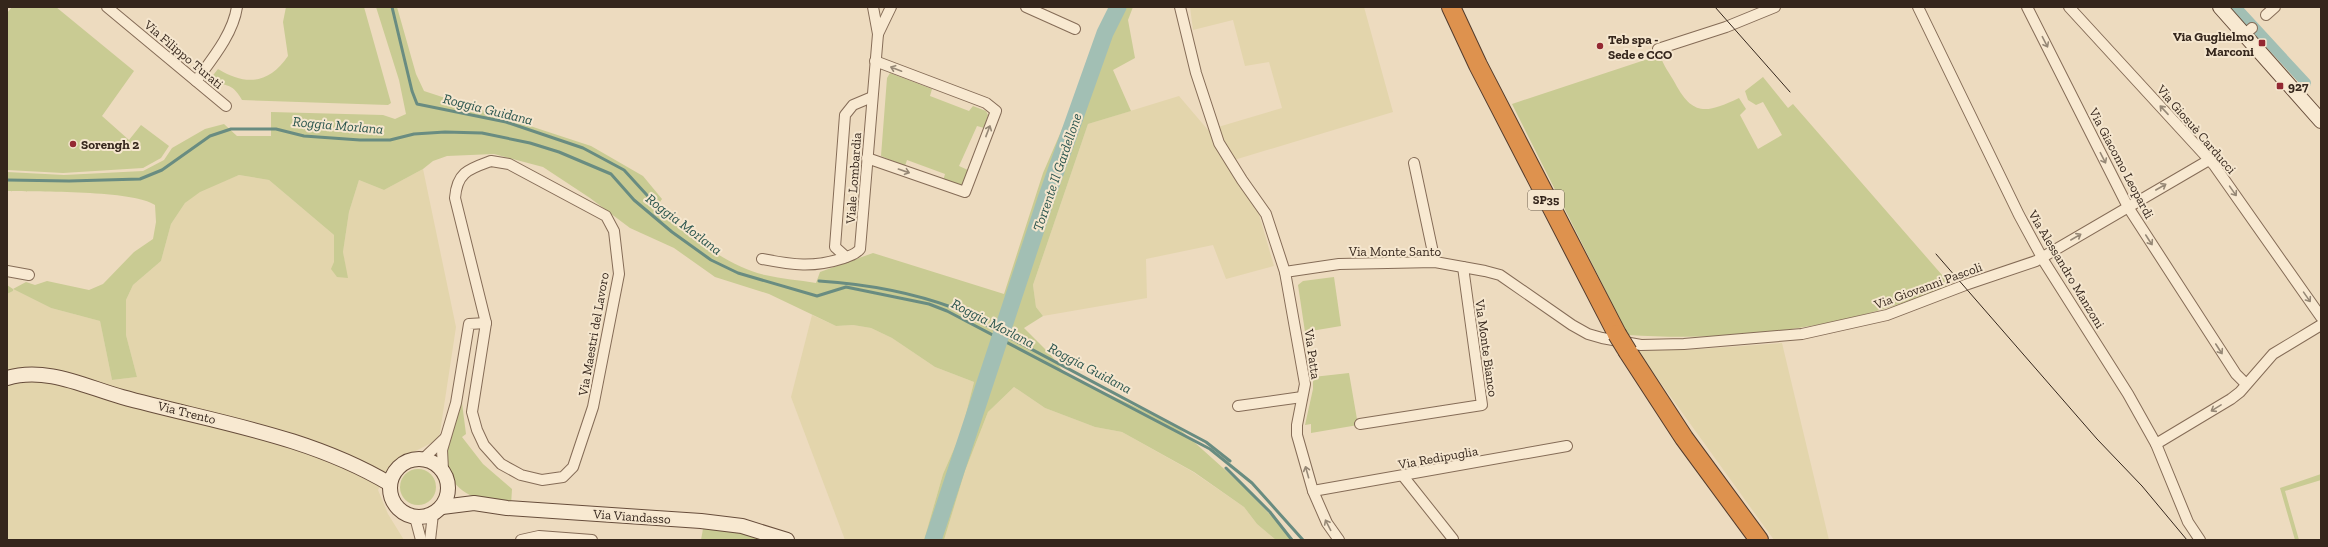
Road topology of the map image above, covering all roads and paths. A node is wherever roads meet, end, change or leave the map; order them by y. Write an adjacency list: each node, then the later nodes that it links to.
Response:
1 (107, 7): 21 (street, Via Filippo Turati)
2 (238, 7): 21 (street)
3 (873, 7): 17 (street, Viale Lombardia)
4 (891, 7): 17 (street)
5 (1026, 7): 16 (street)
6 (1180, 7): 35 (street, Via Patta)
7 (1447, 7): 20 (highway, SP35)
8 (1451, 7): 20 (highway)
9 (1775, 7): 18 (street)
10 (1918, 7): 30 (street, Via Alessandro Manzoni)
11 (2027, 7): 28 (street, Via Giacomo Leopardi, one-way to 28)
12 (2070, 7): 26 (street, Via Giosuè Carducci, one-way to 12)
13 (2220, 7): 24 (street)
14 (2275, 7): 15 (street)
15 (2266, 15)
16 (1075, 29)
17 (878, 34): 19 (street, Viale Lombardia)
18 (1658, 49)
19 (875, 61): 22 (street, Viale Lombardia); 25 (street, one-way to 19)
20 (1478, 65): 40 (highway, SP35)
21 (196, 81): 23 (street, Via Filippo Turati)
22 (872, 97): 25 (street, Viale Lombardia); 29 (street)
23 (226, 106)
24 (2321, 121)
25 (867, 158): 29 (street, Viale Lombardia)
26 (2209, 160): 28 (street, Via Giovanni Pascoli, one-way to 26); 37 (street, Via Giosuè Carducci, one-way to 37)
27 (1414, 163): 32 (street)
28 (2128, 207): 30 (street, Via Giovanni Pascoli, one-way to 28); 42 (street, Via Giacomo Leopardi, one-way to 42)
29 (846, 257): 31 (street, Viale Lombardia)
30 (2042, 257): 40 (street, Via Giovanni Pascoli); 47 (street, Via Alessandro Manzoni)
31 (762, 259)
32 (1435, 262): 33 (street, Via Monte Santo); 35 (street, Via Monte Santo)
33 (1463, 267): 40 (street, Via Monte Santo); 45 (street, Via Monte Bianco)
34 (7, 271): 36 (street)
35 (1285, 272): 43 (street, Via Patta)
36 (29, 275)
37 (2321, 317)
38 (486, 323): 38 (street, Via Maestri del Lavoro); 46 (street)
39 (2321, 325): 42 (street)
40 (1624, 343): 67 (highway, SP35)
41 (7, 378): 51 (street, Via Trento)
42 (2246, 384): 47 (street, one-way to 47)
43 (1302, 397): 44 (street); 56 (street, Via Patta, one-way to 43)
44 (1238, 406)
45 (1360, 424)
46 (446, 437): 49 (street); 52 (street)
47 (2156, 444): 68 (street, Via Alessandro Manzoni)
48 (1567, 446): 53 (street, Via Redipuglia)
49 (423, 459): 50 (street); 52 (street)
50 (401, 465): 51 (street, Via Trento); 54 (street)
51 (362, 468): 54 (street, Via Trento)
52 (443, 470): 55 (street)
53 (1403, 476): 56 (street, Via Redipuglia); 60 (street)
54 (390, 484): 59 (street)
55 (448, 485): 57 (street, Via Viandasso); 58 (street)
56 (1313, 491): 66 (street, Via Patta, one-way to 56)
57 (474, 503): 58 (street, Via Viandasso); 65 (street, Via Viandasso)
58 (437, 511): 59 (street); 62 (street)
59 (415, 517): 61 (street)
60 (1454, 539)
61 (421, 540)
62 (430, 540)
63 (521, 540): 64 (street)
64 (592, 540)
65 (787, 540)
66 (1339, 540)
67 (1759, 540)
68 (2200, 540)

